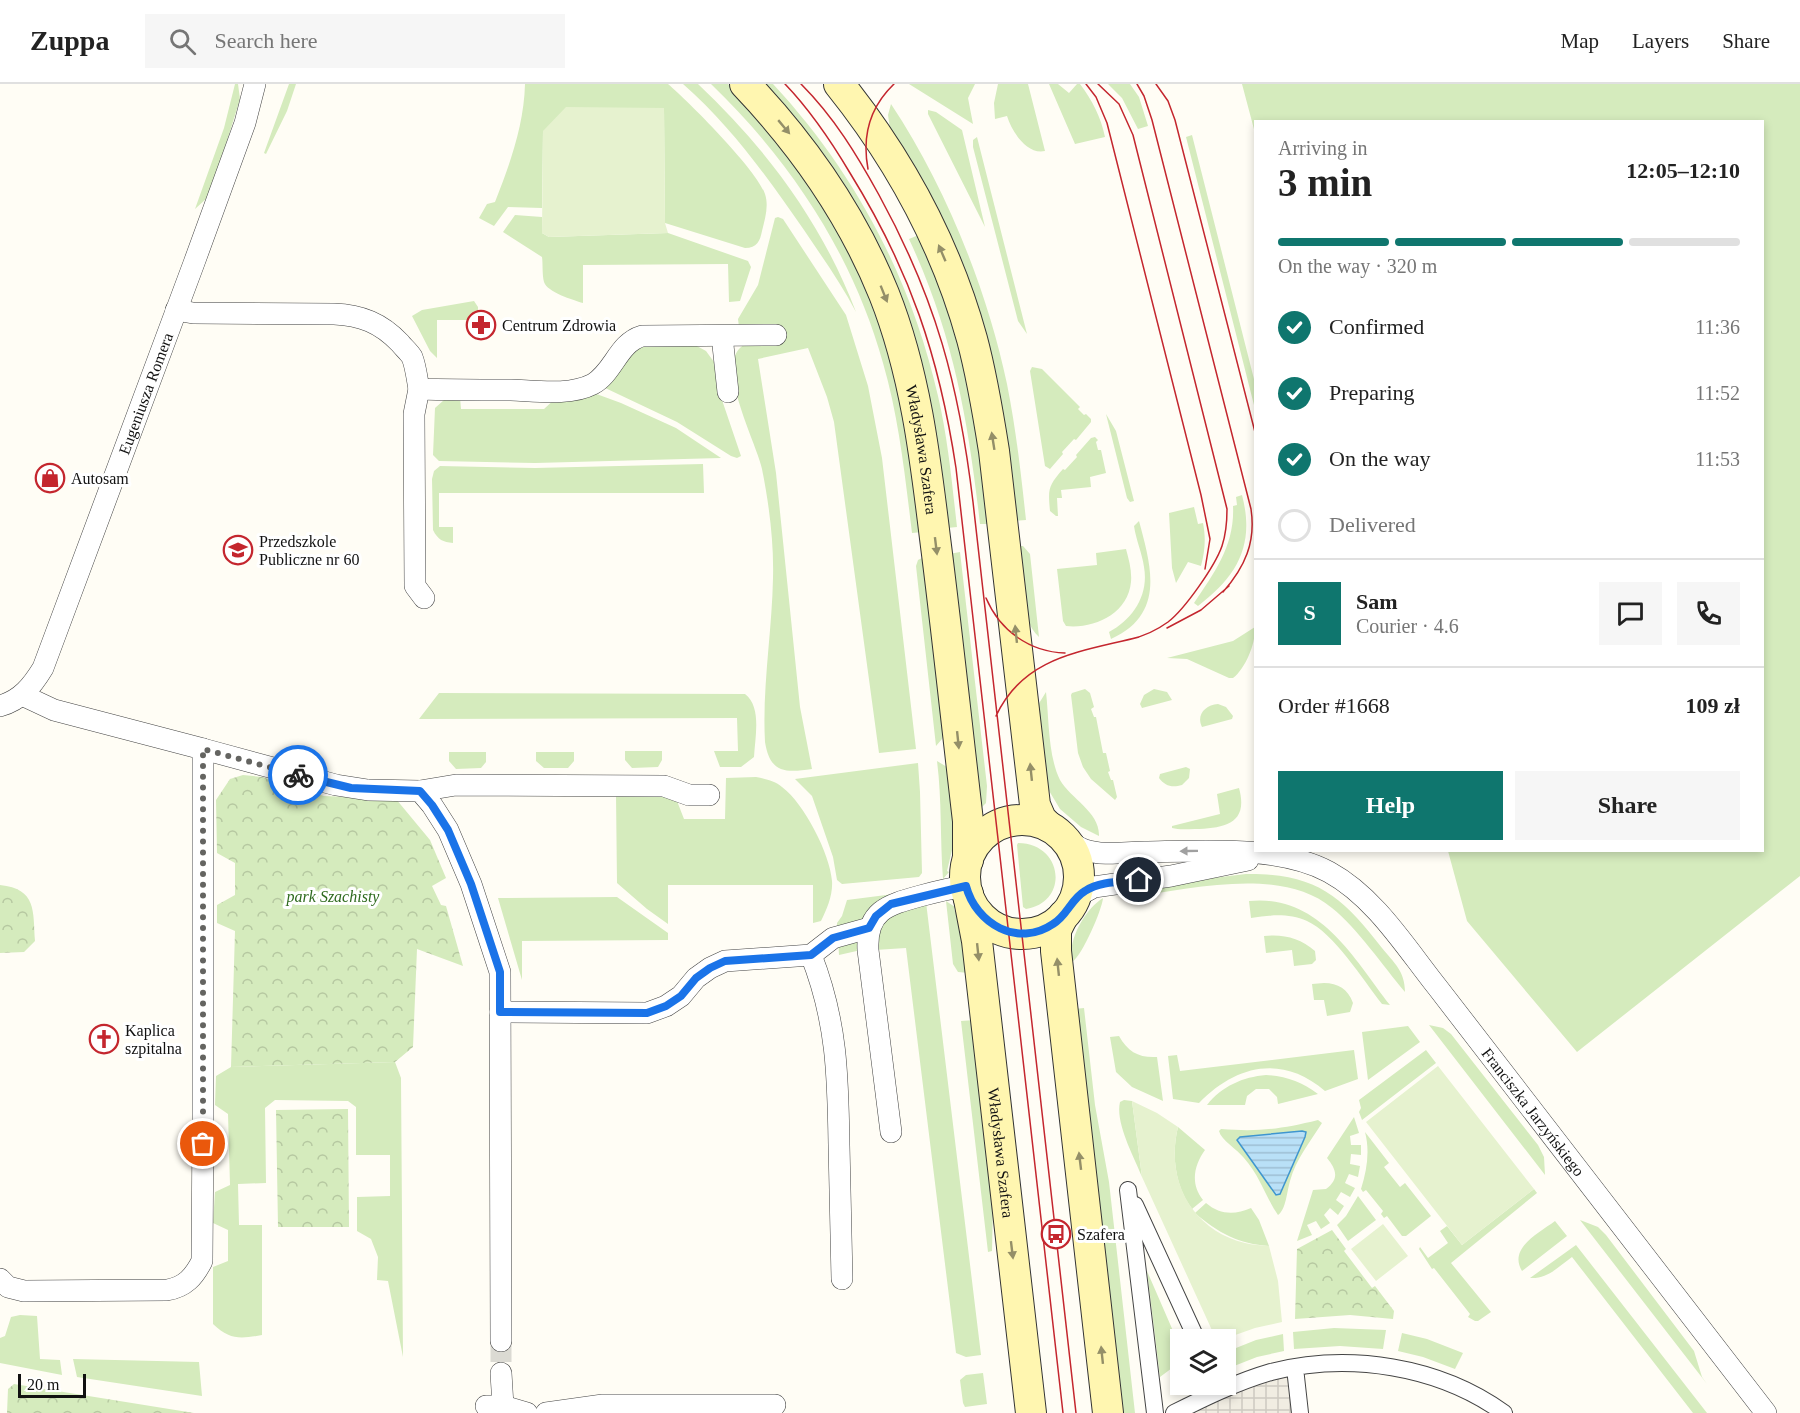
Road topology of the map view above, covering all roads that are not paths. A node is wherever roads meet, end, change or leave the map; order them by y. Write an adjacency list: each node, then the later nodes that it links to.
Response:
1 (255, 84): 4 (street, Eugeniusza Romera)
2 (745, 84): 17 (main road, Władysława Szafera, one-way to 17)
3 (839, 84): 15 (main road, one-way to 3)
4 (176, 310): 7 (street); 10 (street, Eugeniusza Romera)
5 (776, 335): 6 (street)
6 (722, 336): 7 (street); 8 (street)
7 (419, 389): 9 (street)
8 (728, 392)
9 (424, 598)
10 (22, 695): 11 (street, Eugeniusza Romera); 12 (street)
11 (0, 706)
12 (203, 749): 13 (street); 23 (street)
13 (420, 791): 14 (street); 21 (street)
14 (709, 795)
15 (1055, 831): 16 (street, Franciszka Jarzyńskiego, one-way to 15); 17 (main road); 18 (main road)
16 (1269, 855): 18 (street, Franciszka Jarzyńskiego); 40 (street, Franciszka Jarzyńskiego)
17 (967, 880): 18 (main road); 19 (street); 34 (main road, Władysława Szafera, one-way to 34)
18 (1067, 911): 35 (main road, one-way to 18)
19 (869, 928): 20 (street); 22 (street)
20 (811, 955): 21 (street); 24 (street)
21 (500, 1012): 26 (street)
22 (891, 1132)
23 (0, 1279)
24 (842, 1279)
25 (1192, 1329): 36 (street)
26 (501, 1341)
27 (1295, 1368): 29 (street); 38 (street); 39 (street)
28 (501, 1374): 32 (street)
29 (1236, 1382)
30 (1205, 1395): 37 (street)
31 (775, 1405): 33 (street)
32 (527, 1413)
33 (546, 1413)
34 (1031, 1413)
35 (1108, 1413)
36 (1155, 1413)
37 (1174, 1413)
38 (1300, 1413)
39 (1504, 1413)
40 (1766, 1413)

